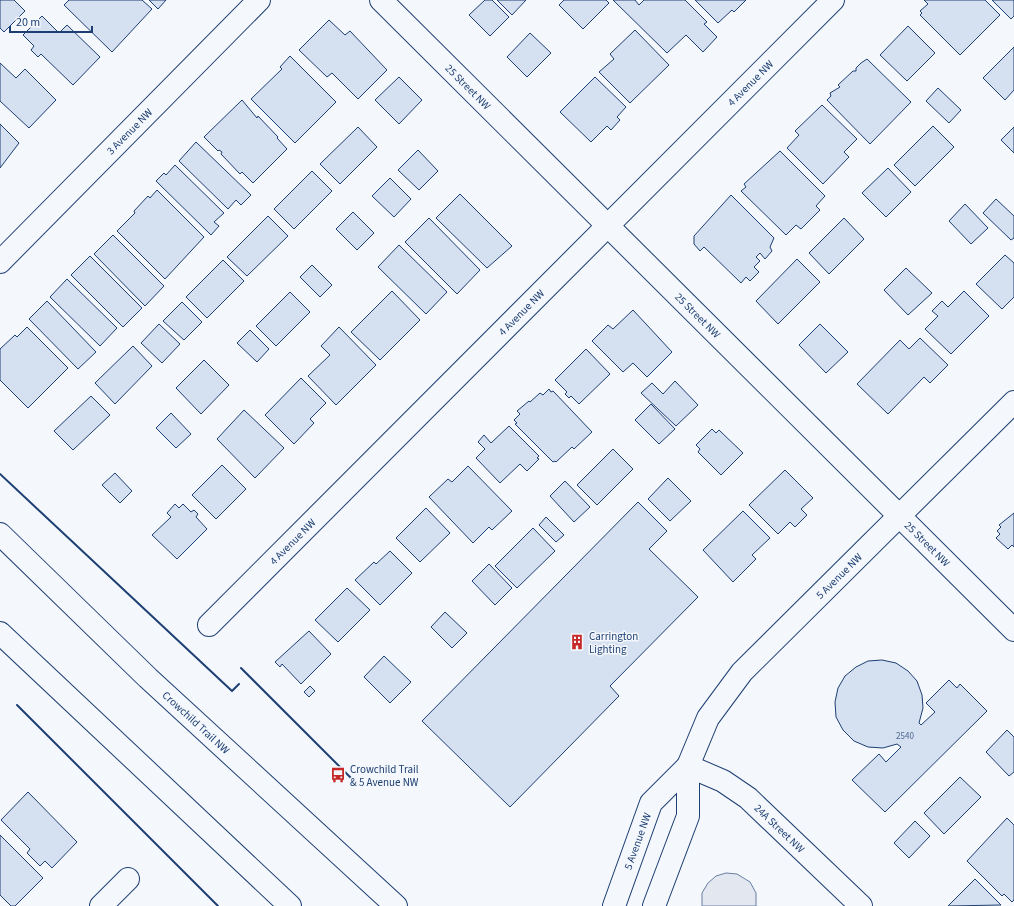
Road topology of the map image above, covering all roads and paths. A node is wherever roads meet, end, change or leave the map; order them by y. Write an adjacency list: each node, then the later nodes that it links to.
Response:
1 (259, 0): 5 (main road, 3 Avenue NW)
2 (381, 0): 4 (main road, 25 Street NW)
3 (833, 0): 4 (main road, 4 Avenue NW)
4 (608, 225): 7 (main road, 25 Street NW); 9 (main road, 4 Avenue NW)
5 (0, 262)
6 (1014, 402): 7 (main road, 5 Avenue NW)
7 (899, 517): 10 (main road, 25 Street NW); 12 (main road, 5 Avenue NW)
8 (0, 534): 16 (main road, Crowchild Trail NW)
9 (209, 625)
10 (1014, 630)
11 (0, 633): 15 (main road)
12 (688, 766): 17 (main road, 5 Avenue NW); 18 (main road, 5 Avenue NW); 19 (main road, 24A Street NW)
13 (128, 879): 14 (main road)
14 (101, 906)
15 (290, 906)
16 (396, 906)
17 (614, 906)
18 (654, 906)
19 (861, 906)

